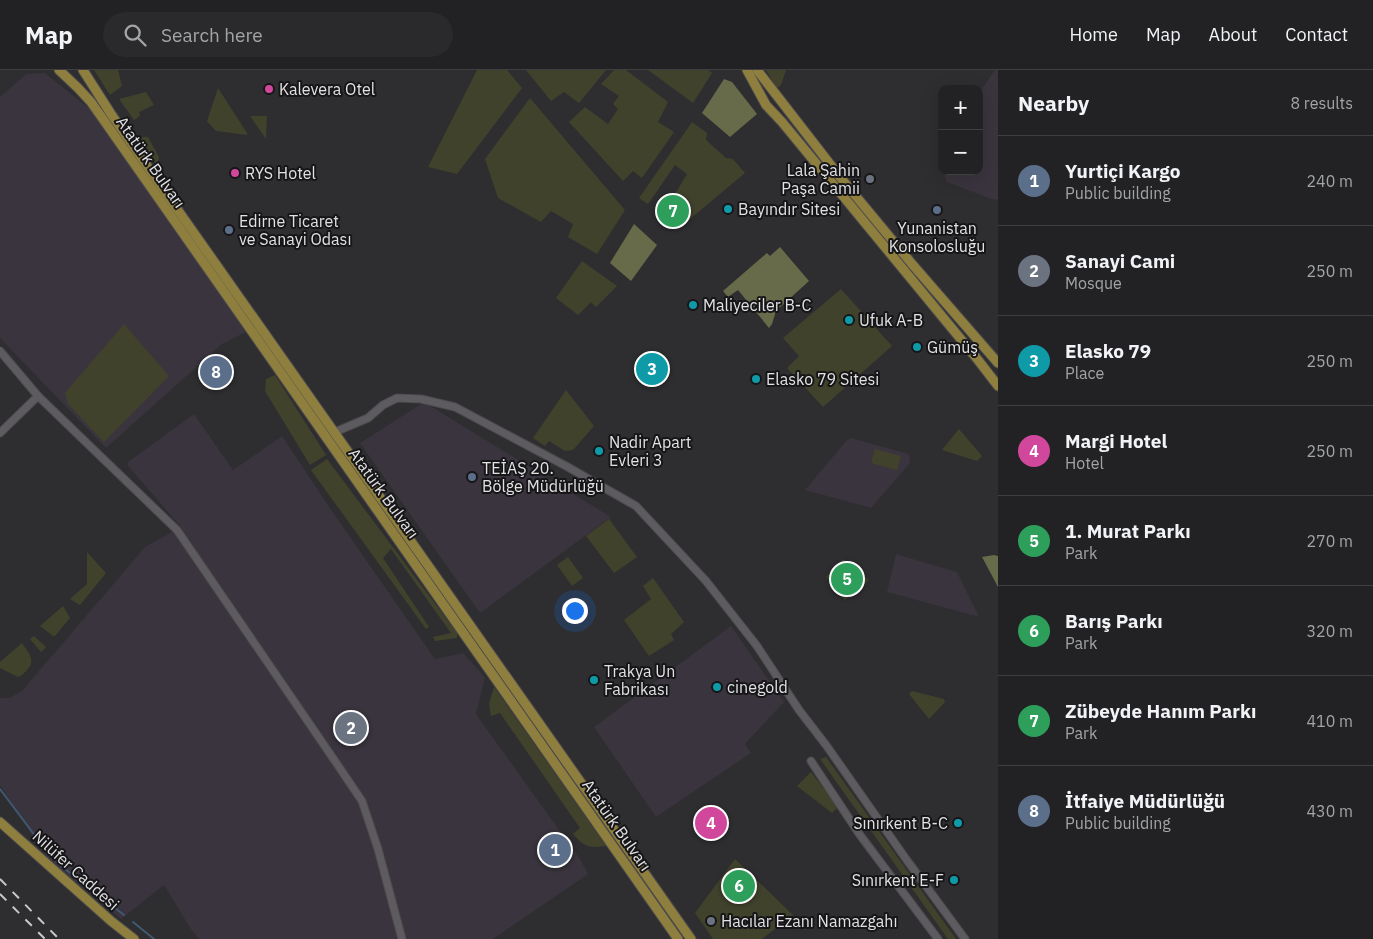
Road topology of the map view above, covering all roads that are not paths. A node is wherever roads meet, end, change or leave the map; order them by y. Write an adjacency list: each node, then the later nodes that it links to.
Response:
1 (59, 70): 15 (main road, Atatürk Bulvarı)
2 (83, 70): 9 (main road, Atatürk Bulvarı)
3 (747, 70): 7 (main road)
4 (757, 70): 6 (main road)
5 (0, 351): 8 (street)
6 (998, 363)
7 (998, 386)
8 (38, 396): 10 (street); 14 (street)
9 (335, 432): 16 (main road, Atatürk Bulvarı); 18 (street)
10 (0, 433)
11 (811, 761): 17 (street)
12 (0, 822): 13 (main road, Nilüfer Caddesi)
13 (134, 939)
14 (402, 939)
15 (678, 939)
16 (691, 939)
17 (938, 939)
18 (965, 939)

